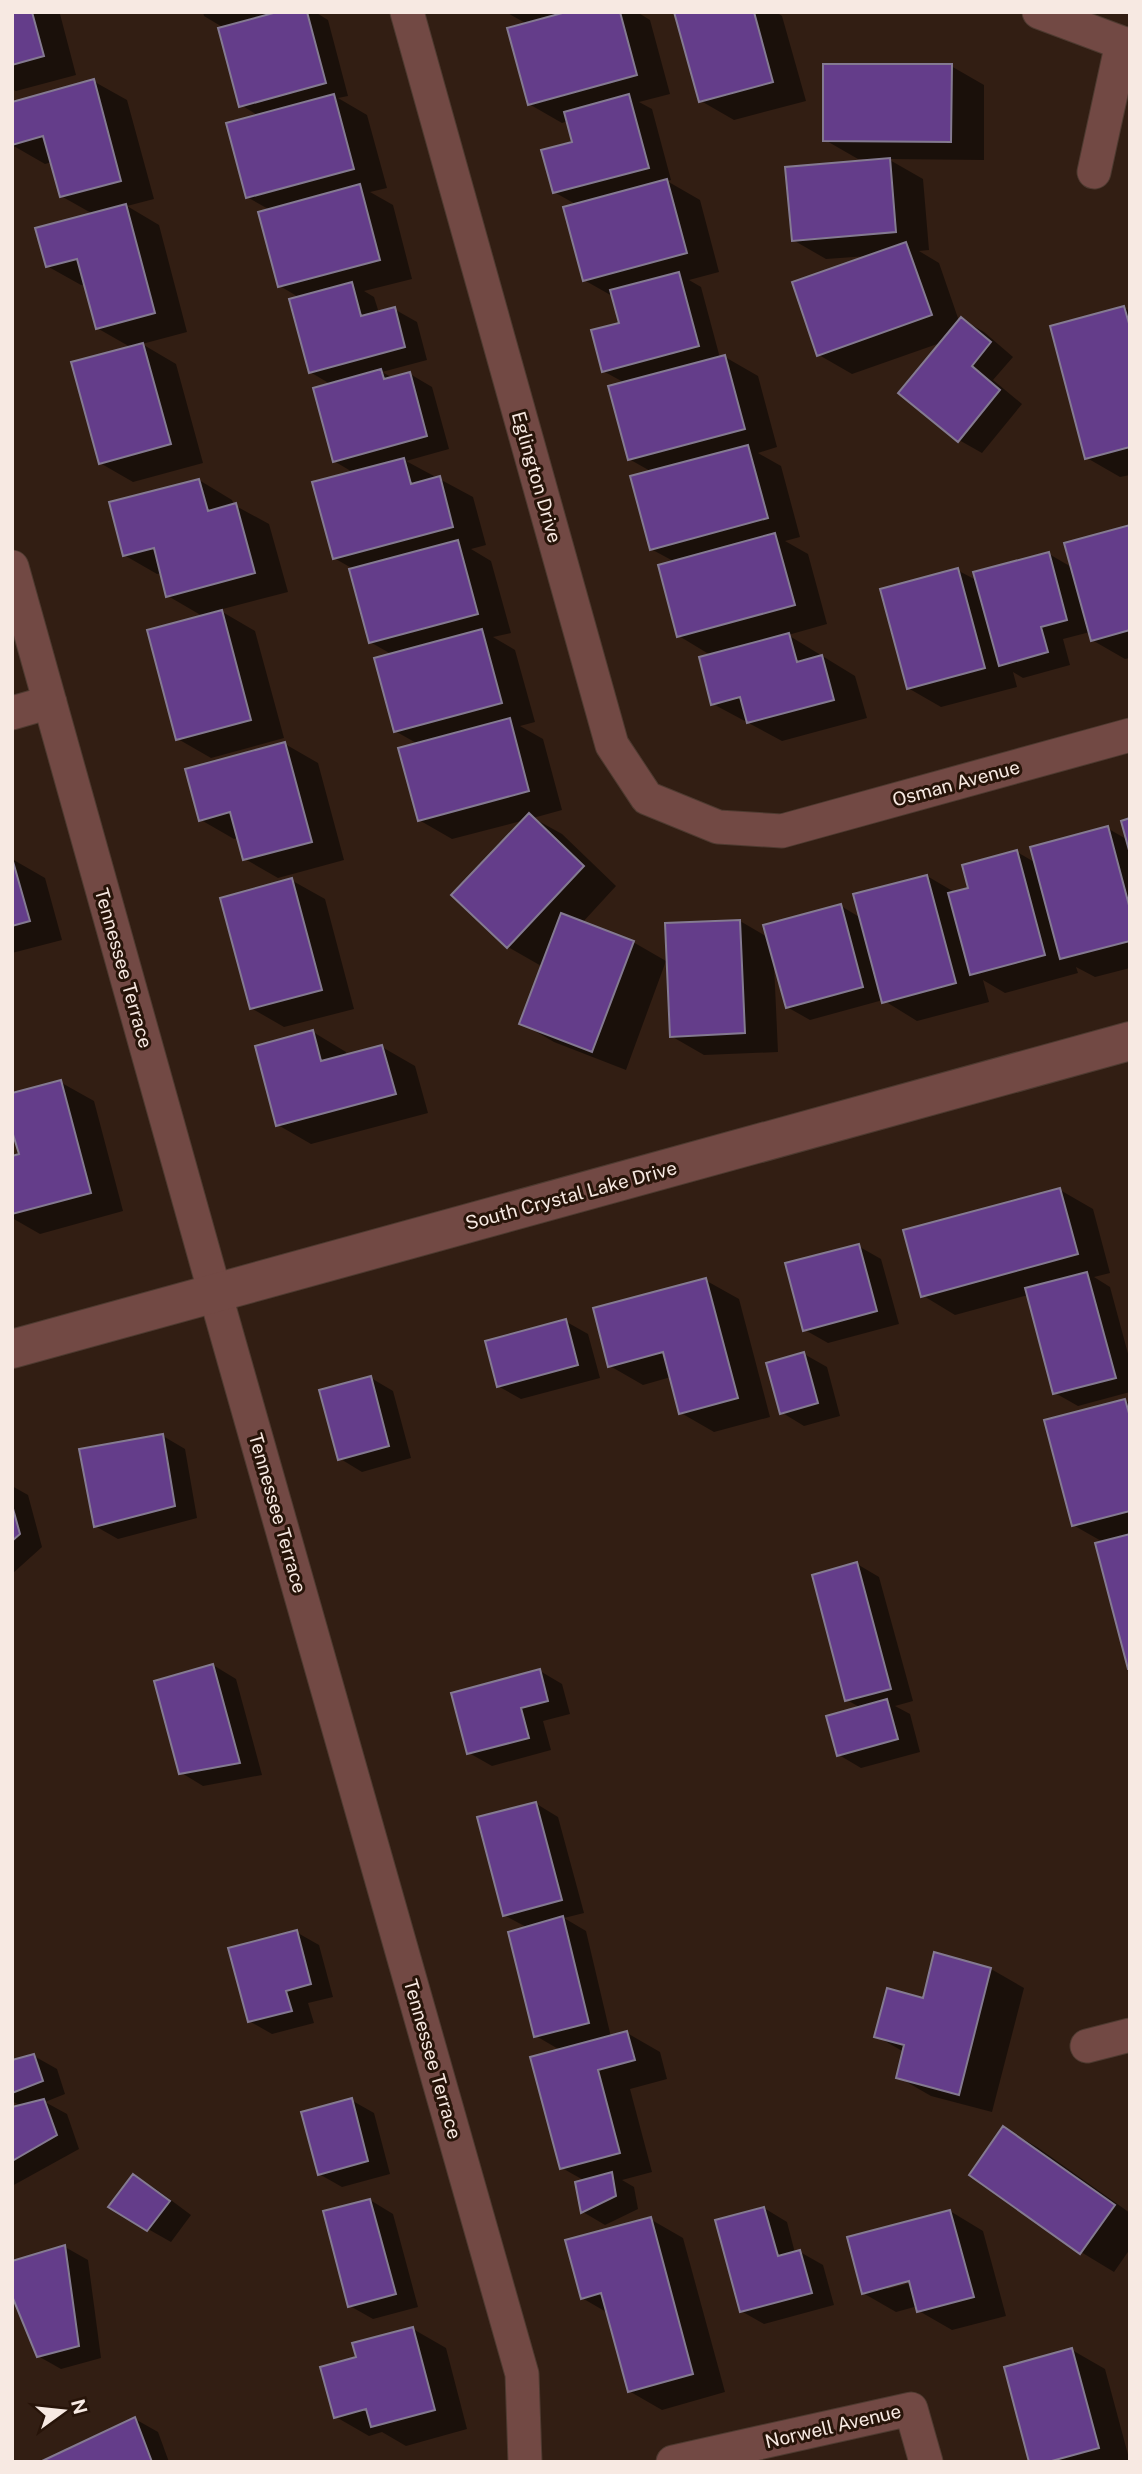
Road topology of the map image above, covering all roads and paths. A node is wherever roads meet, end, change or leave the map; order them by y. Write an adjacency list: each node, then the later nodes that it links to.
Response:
1 (407, 12): 9 (street, Eglington Drive)
2 (1039, 12): 3 (street)
3 (1126, 44): 4 (street)
4 (1094, 172)
5 (12, 568): 6 (street, Tennessee Terrace)
6 (50, 702): 7 (street); 11 (street, Tennessee Terrace)
7 (12, 713)
8 (1130, 735): 9 (street, Osman Avenue)
9 (782, 831)
10 (1130, 1041): 11 (street, South Crystal Lake Drive)
11 (215, 1293): 12 (street, South Crystal Lake Drive); 15 (street, Tennessee Terrace)
12 (12, 1349)
13 (1130, 2035): 14 (street)
14 (1087, 2046)
15 (525, 2462)
16 (673, 2462): 17 (street, Norwell Avenue)
17 (926, 2462)

